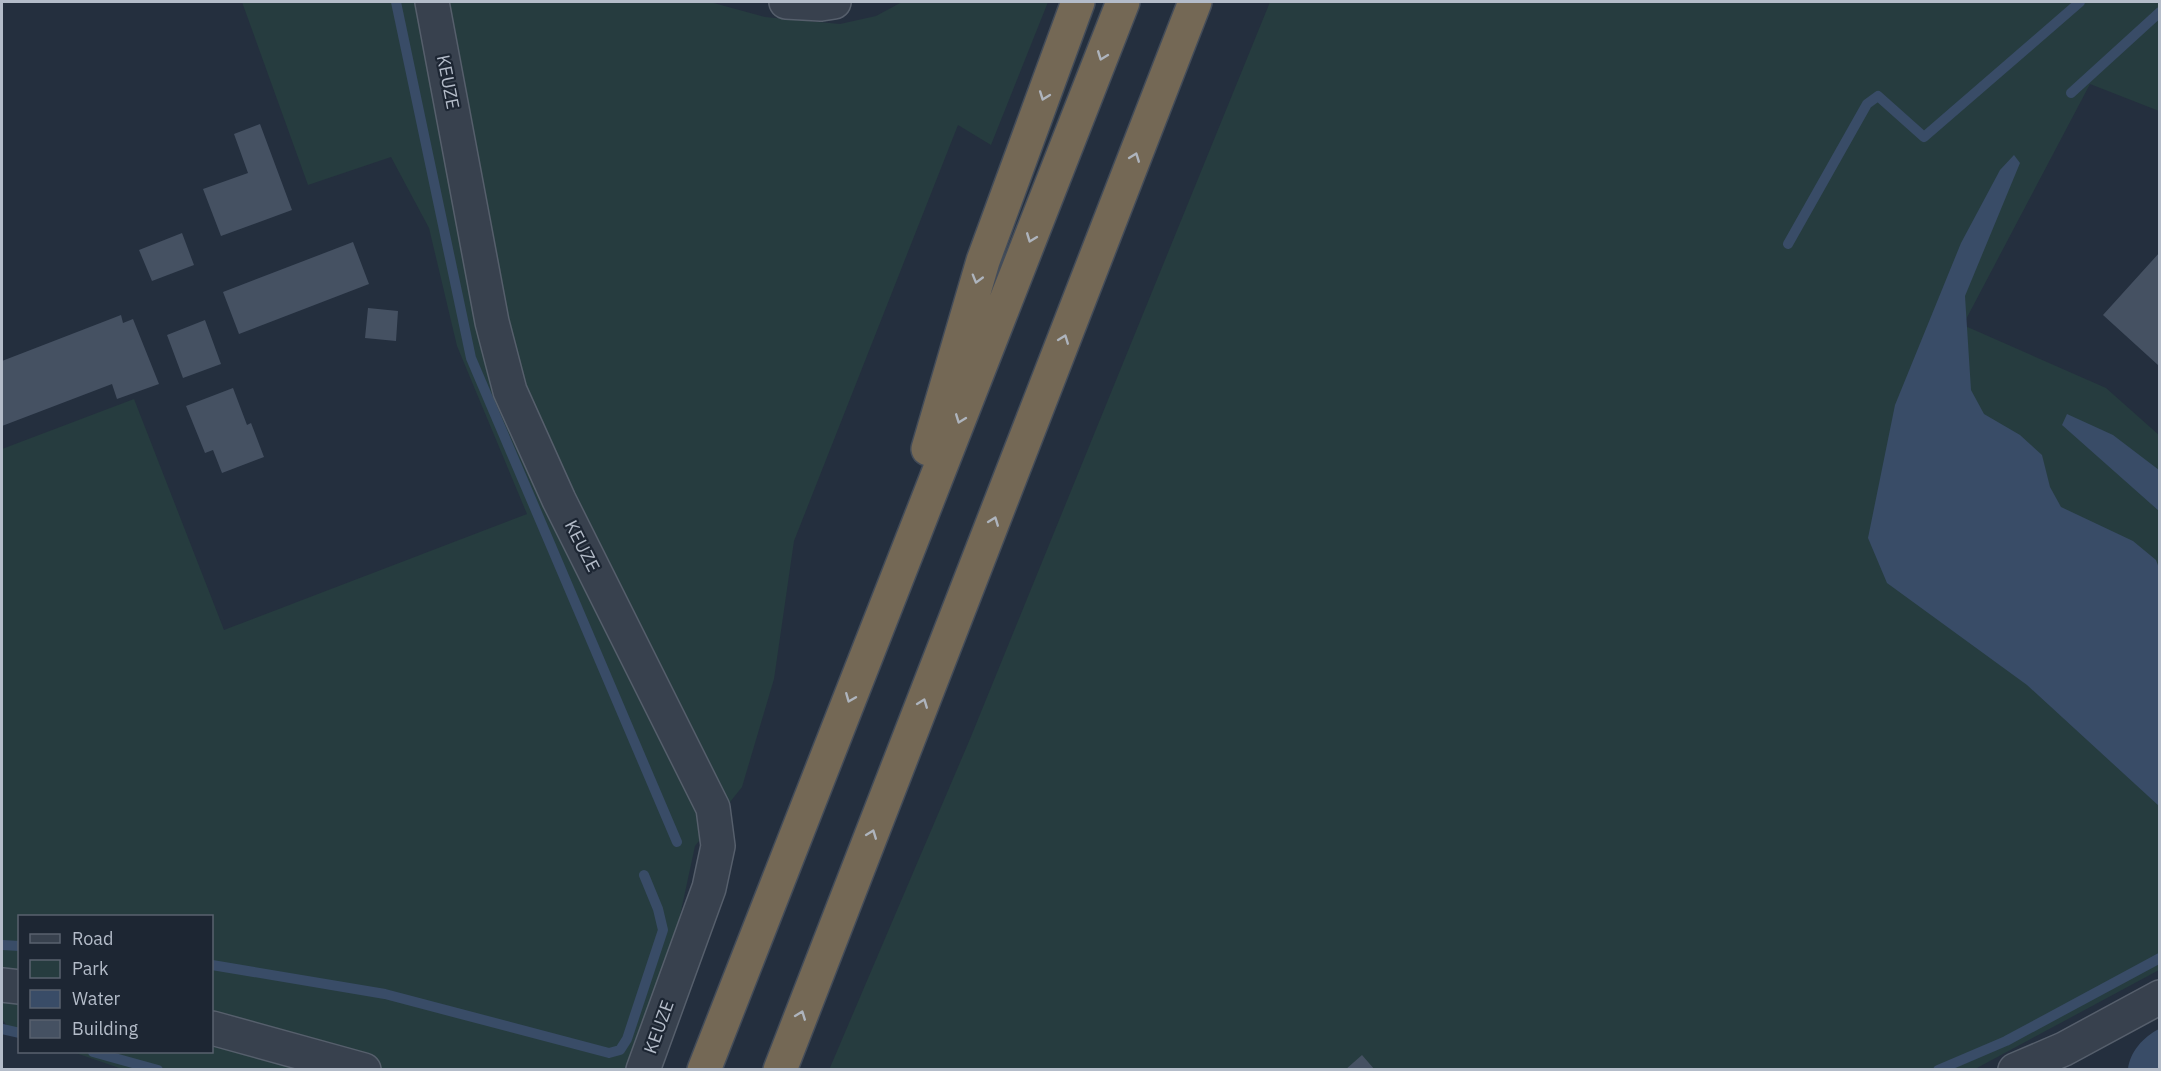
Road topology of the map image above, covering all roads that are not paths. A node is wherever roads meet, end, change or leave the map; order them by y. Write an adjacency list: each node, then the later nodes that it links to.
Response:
1 (432, 2): 14 (street, KEUZE)
2 (786, 2): 3 (street)
3 (834, 2)
4 (1078, 2): 7 (highway, one-way to 7)
5 (1124, 2): 7 (highway, one-way to 7)
6 (1195, 2): 16 (highway, one-way to 6)
7 (869, 652): 15 (highway, one-way to 15)
8 (2, 985): 9 (street)
9 (18, 987)
10 (2160, 997): 12 (street)
11 (213, 1028): 13 (street)
12 (2071, 1059): 17 (street)
13 (364, 1070)
14 (643, 1070)
15 (704, 1070)
16 (780, 1070)
17 (2015, 1070)

